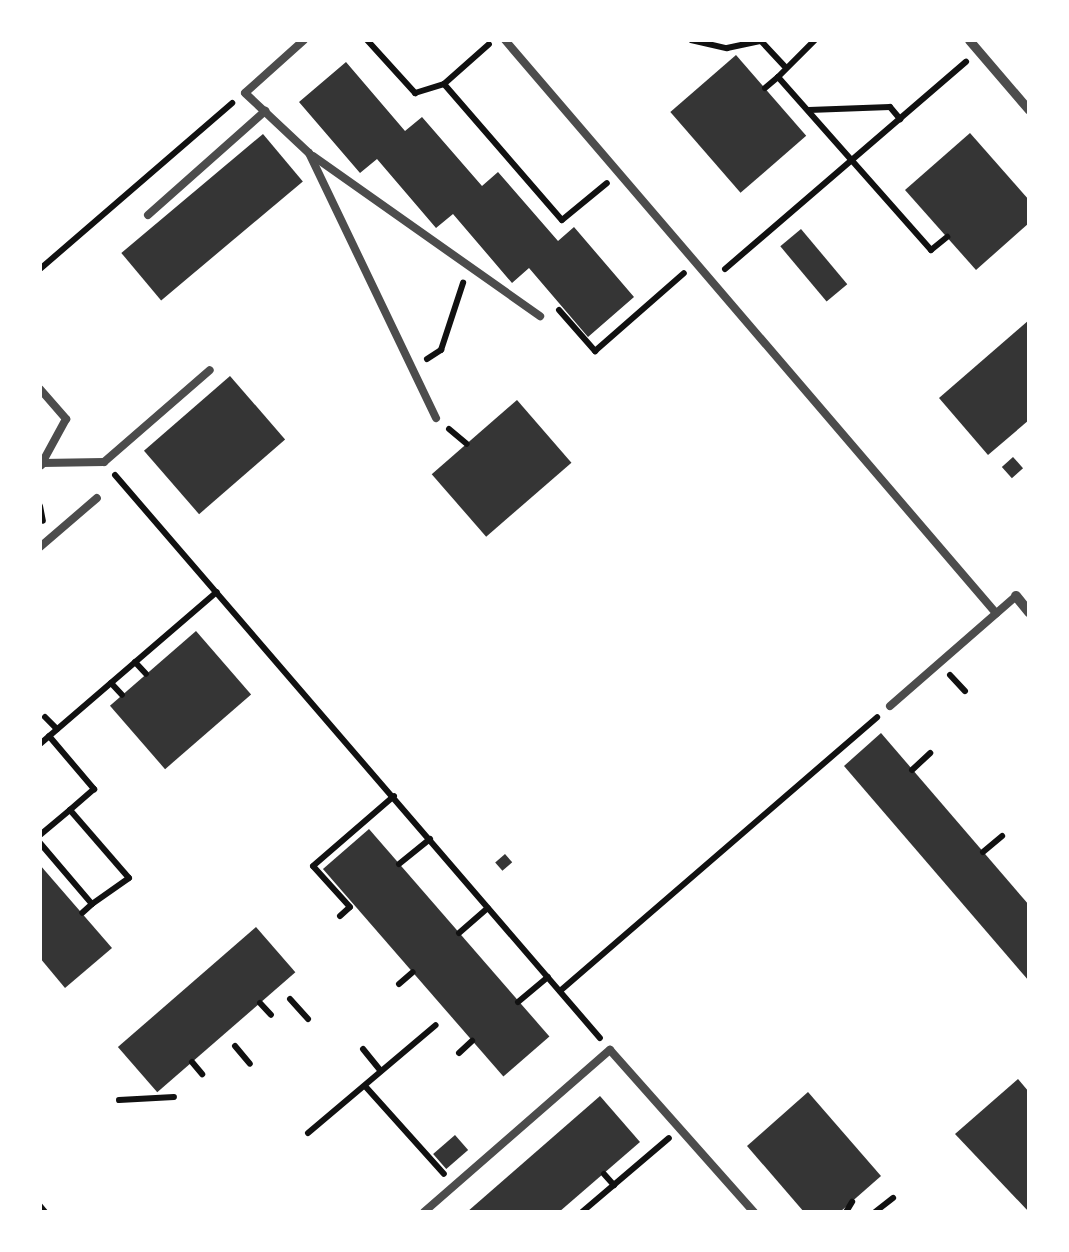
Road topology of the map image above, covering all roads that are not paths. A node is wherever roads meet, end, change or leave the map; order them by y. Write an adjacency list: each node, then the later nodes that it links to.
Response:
1 (304, 40): 5 (lane)
2 (506, 40): 17 (lane)
3 (968, 40): 4 (street)
4 (1029, 110)
5 (265, 112): 6 (lane); 7 (lane)
6 (309, 154): 8 (lane); 11 (lane)
7 (148, 216)
8 (540, 316)
9 (210, 370): 12 (lane)
10 (40, 390): 12 (lane)
11 (436, 418)
12 (41, 464)
13 (97, 498): 14 (lane)
14 (40, 547)
15 (1016, 596): 16 (street); 17 (lane)
16 (1029, 612)
17 (996, 613): 18 (lane)
18 (890, 706)
19 (424, 1212): 20 (lane)
20 (754, 1212)

